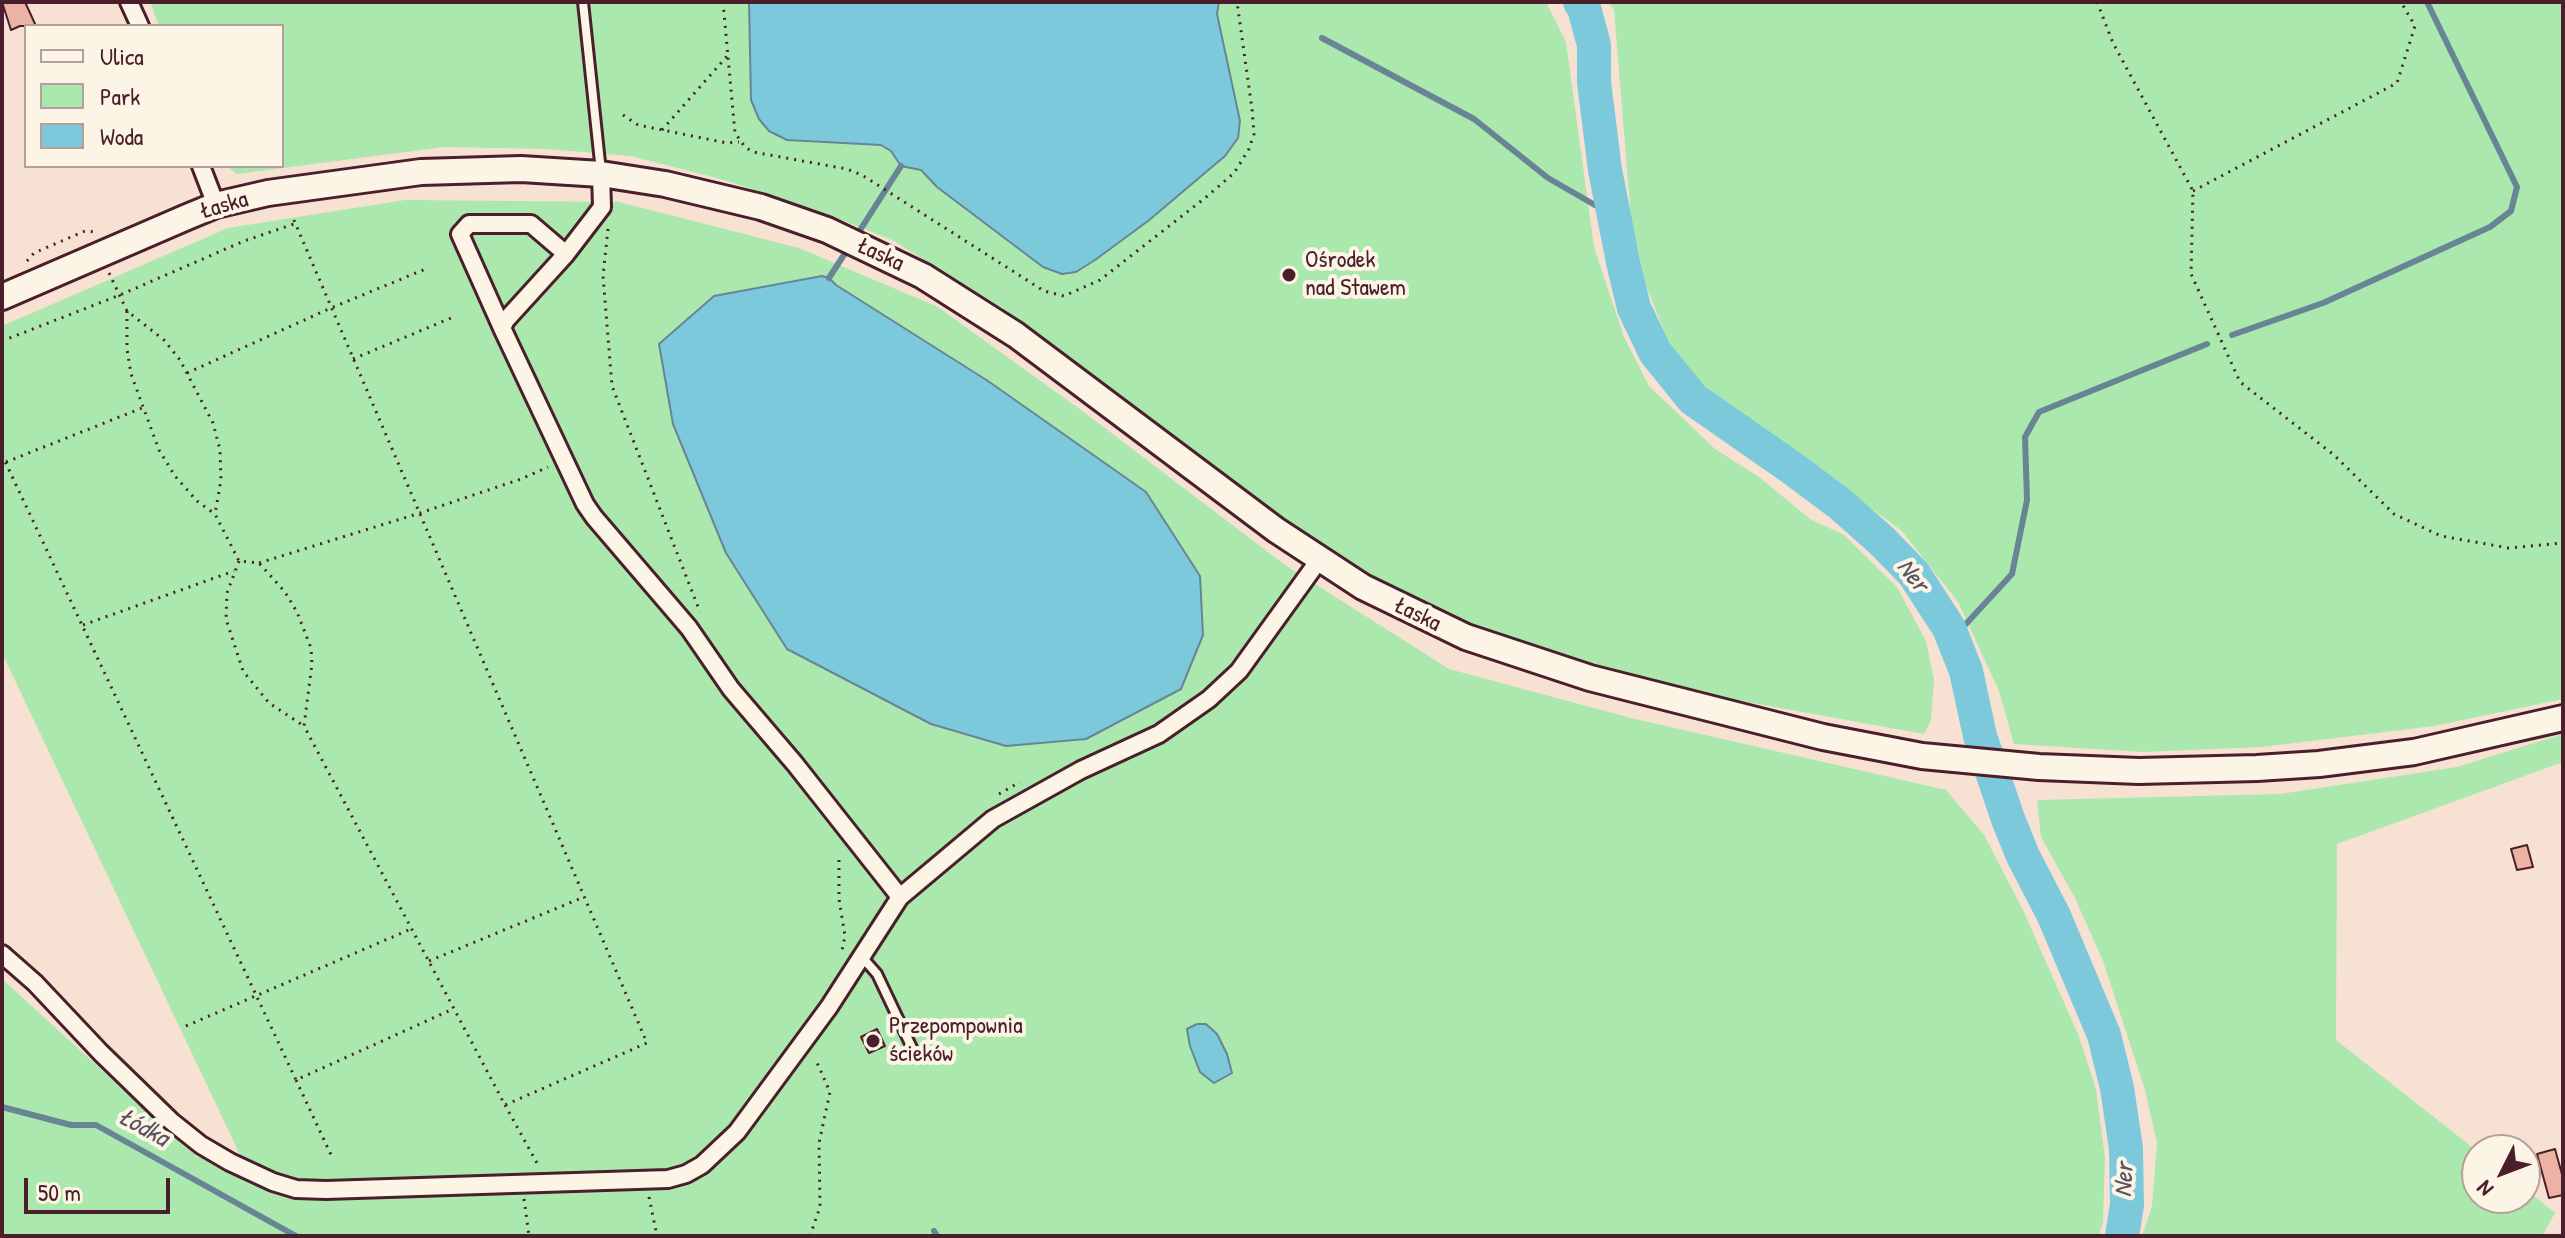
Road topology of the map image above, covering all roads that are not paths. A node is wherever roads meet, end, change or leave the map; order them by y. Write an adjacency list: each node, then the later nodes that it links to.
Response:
1 (129, 2): 3 (street)
2 (583, 2): 5 (lane)
3 (139, 24)
4 (202, 168): 6 (street)
5 (602, 182): 6 (main road, Łaska); 7 (street); 10 (main road, Łaska)
6 (216, 205): 8 (main road, Łaska)
7 (566, 254): 9 (street); 9 (street)
8 (2, 297)
9 (502, 328): 12 (street)
10 (1319, 560): 11 (main road, Łaska); 12 (street)
11 (2563, 718)
12 (900, 897): 14 (street)
13 (2, 954): 14 (street)
14 (862, 957): 15 (lane)
15 (913, 1050)

